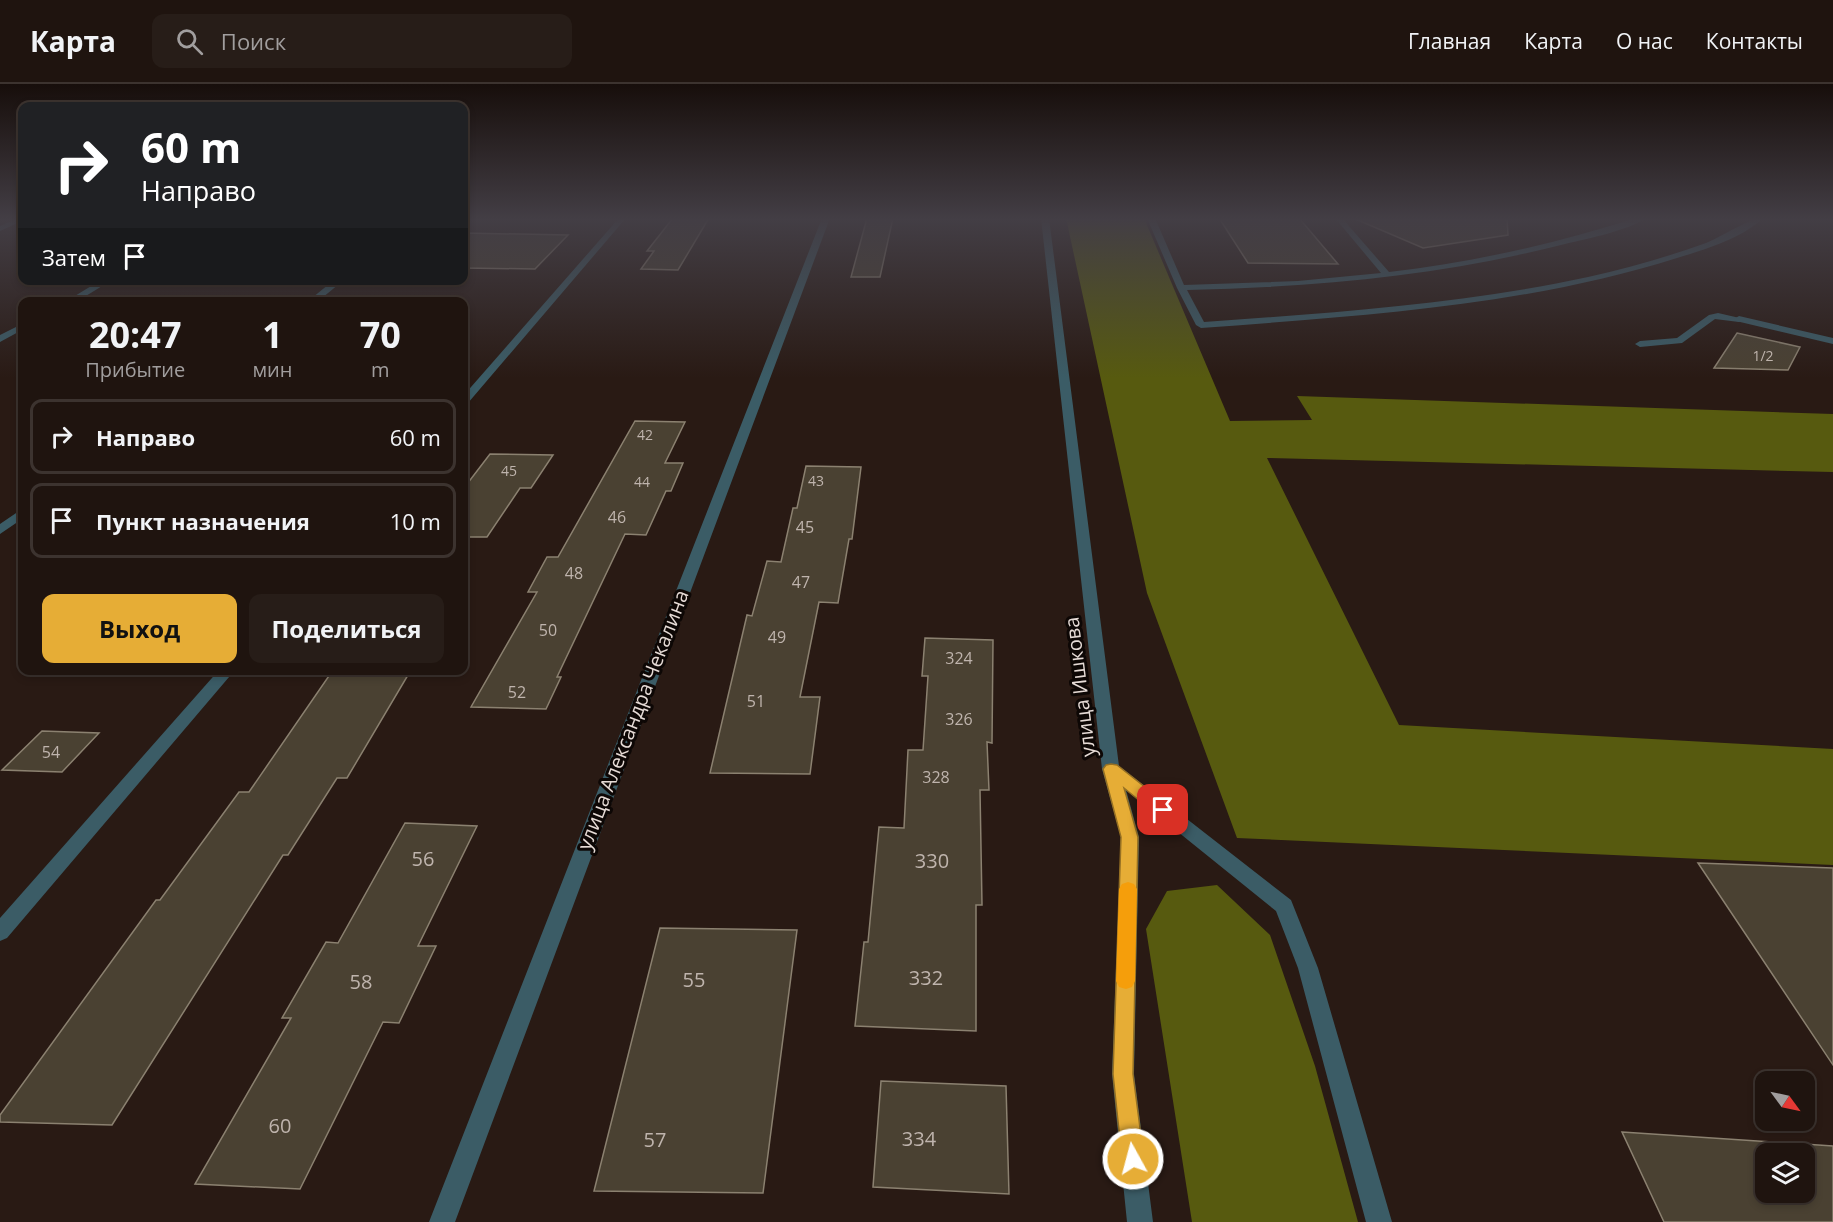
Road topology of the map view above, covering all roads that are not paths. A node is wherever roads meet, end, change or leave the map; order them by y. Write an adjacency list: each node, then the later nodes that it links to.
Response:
1 (577, 271): 18 (street)
2 (806, 271): 24 (street, улица Александра Чекалина)
3 (1051, 271): 22 (street, улица Ишкова)
4 (1174, 271): 11 (street)
5 (1384, 271): 8 (street)
6 (1413, 271): 8 (street)
7 (1623, 271): 11 (street)
8 (1387, 275): 11 (street)
9 (99, 285): 12 (street)
10 (333, 285): 13 (street)
11 (1181, 288)
12 (78, 297)
13 (318, 297)
14 (18, 329): 15 (street)
15 (0, 339)
16 (1833, 341): 17 (street)
17 (1640, 344)
18 (468, 395)
19 (18, 516): 20 (street)
20 (0, 530)
21 (224, 675): 23 (street)
22 (1111, 769): 25 (street, улица Ишкова); 26 (street)
23 (0, 932)
24 (442, 1222)
25 (1140, 1222)
26 (1379, 1222)

